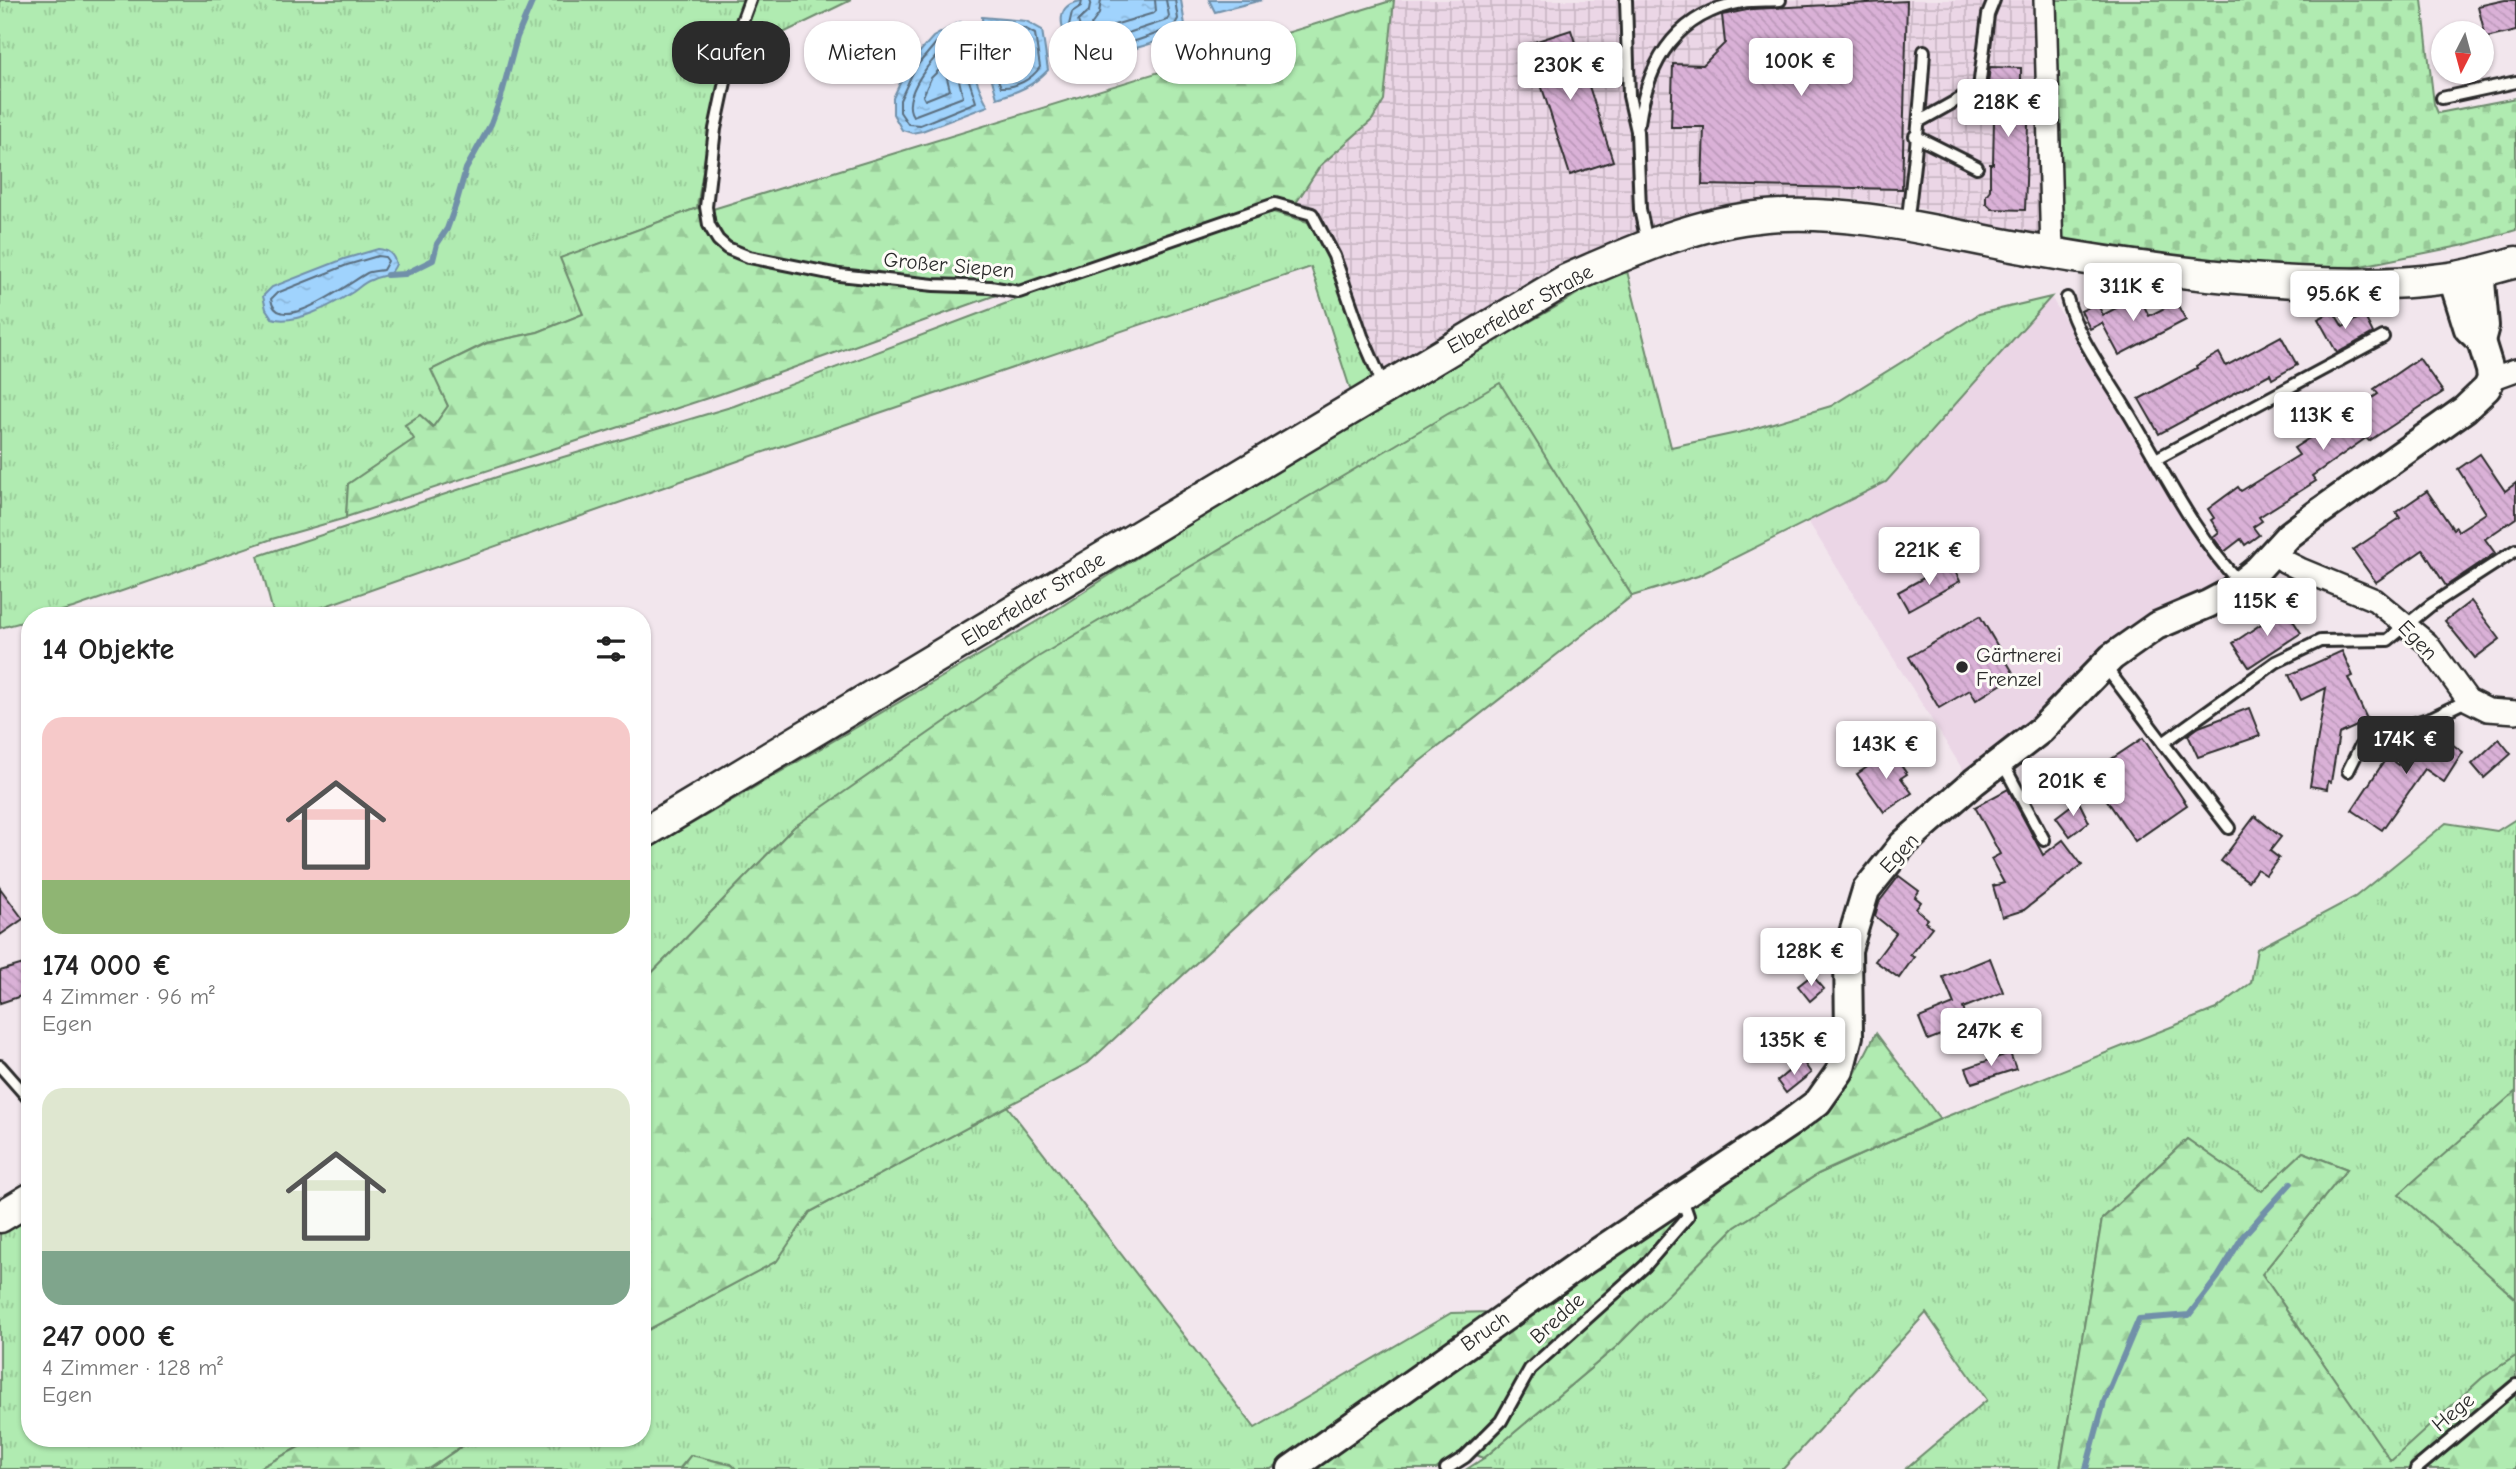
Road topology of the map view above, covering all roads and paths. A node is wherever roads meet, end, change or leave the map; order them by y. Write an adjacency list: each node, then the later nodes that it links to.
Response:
1 (750, 0): 22 (lane, Großer Siepen)
2 (1626, 0): 10 (lane)
3 (1780, 0): 10 (lane)
4 (1994, 0): 9 (lane)
5 (2046, 0): 15 (street)
6 (1924, 51): 9 (lane)
7 (2516, 82): 8 (lane)
8 (2442, 98)
9 (1920, 121): 11 (lane)
10 (1637, 131): 14 (lane)
11 (1916, 136): 12 (lane); 13 (lane)
12 (1977, 167)
13 (1906, 226): 14 (main road, Elberfelder Straße); 15 (main road, Elberfelder Straße)
14 (1648, 245): 22 (main road, Elberfelder Straße)
15 (2052, 253): 17 (main road, Elberfelder Straße)
16 (2516, 262): 17 (main road, Elberfelder Straße)
17 (2466, 274): 21 (street)
18 (2067, 298): 23 (lane)
19 (2384, 337): 23 (lane)
20 (2516, 370): 21 (street)
21 (2491, 379): 25 (street, Egen)
22 (1384, 387): 35 (main road, Elberfelder Straße)
23 (2157, 459): 26 (lane)
24 (2516, 550): 27 (lane)
25 (2274, 552): 26 (street, Egen); 27 (street, Egen)
26 (2240, 583): 28 (street, Egen)
27 (2406, 625): 29 (street, Egen); 31 (lane)
28 (2104, 665): 31 (lane); 32 (street, Egen)
29 (2468, 700): 30 (street); 33 (lane)
30 (2516, 712)
31 (2163, 743): 34 (lane)
32 (2002, 761): 36 (lane); 39 (street, Egen)
33 (2348, 771)
34 (2229, 828)
35 (651, 829)
36 (2044, 840)
37 (0, 1066): 38 (lane)
38 (21, 1090)
39 (1681, 1196): 43 (street, Bruch); 44 (lane, Bredde)
40 (21, 1204): 41 (main road)
41 (0, 1217)
42 (2516, 1385): 45 (lane, Hege)
43 (1291, 1469)
44 (1446, 1469)
45 (2416, 1469)

